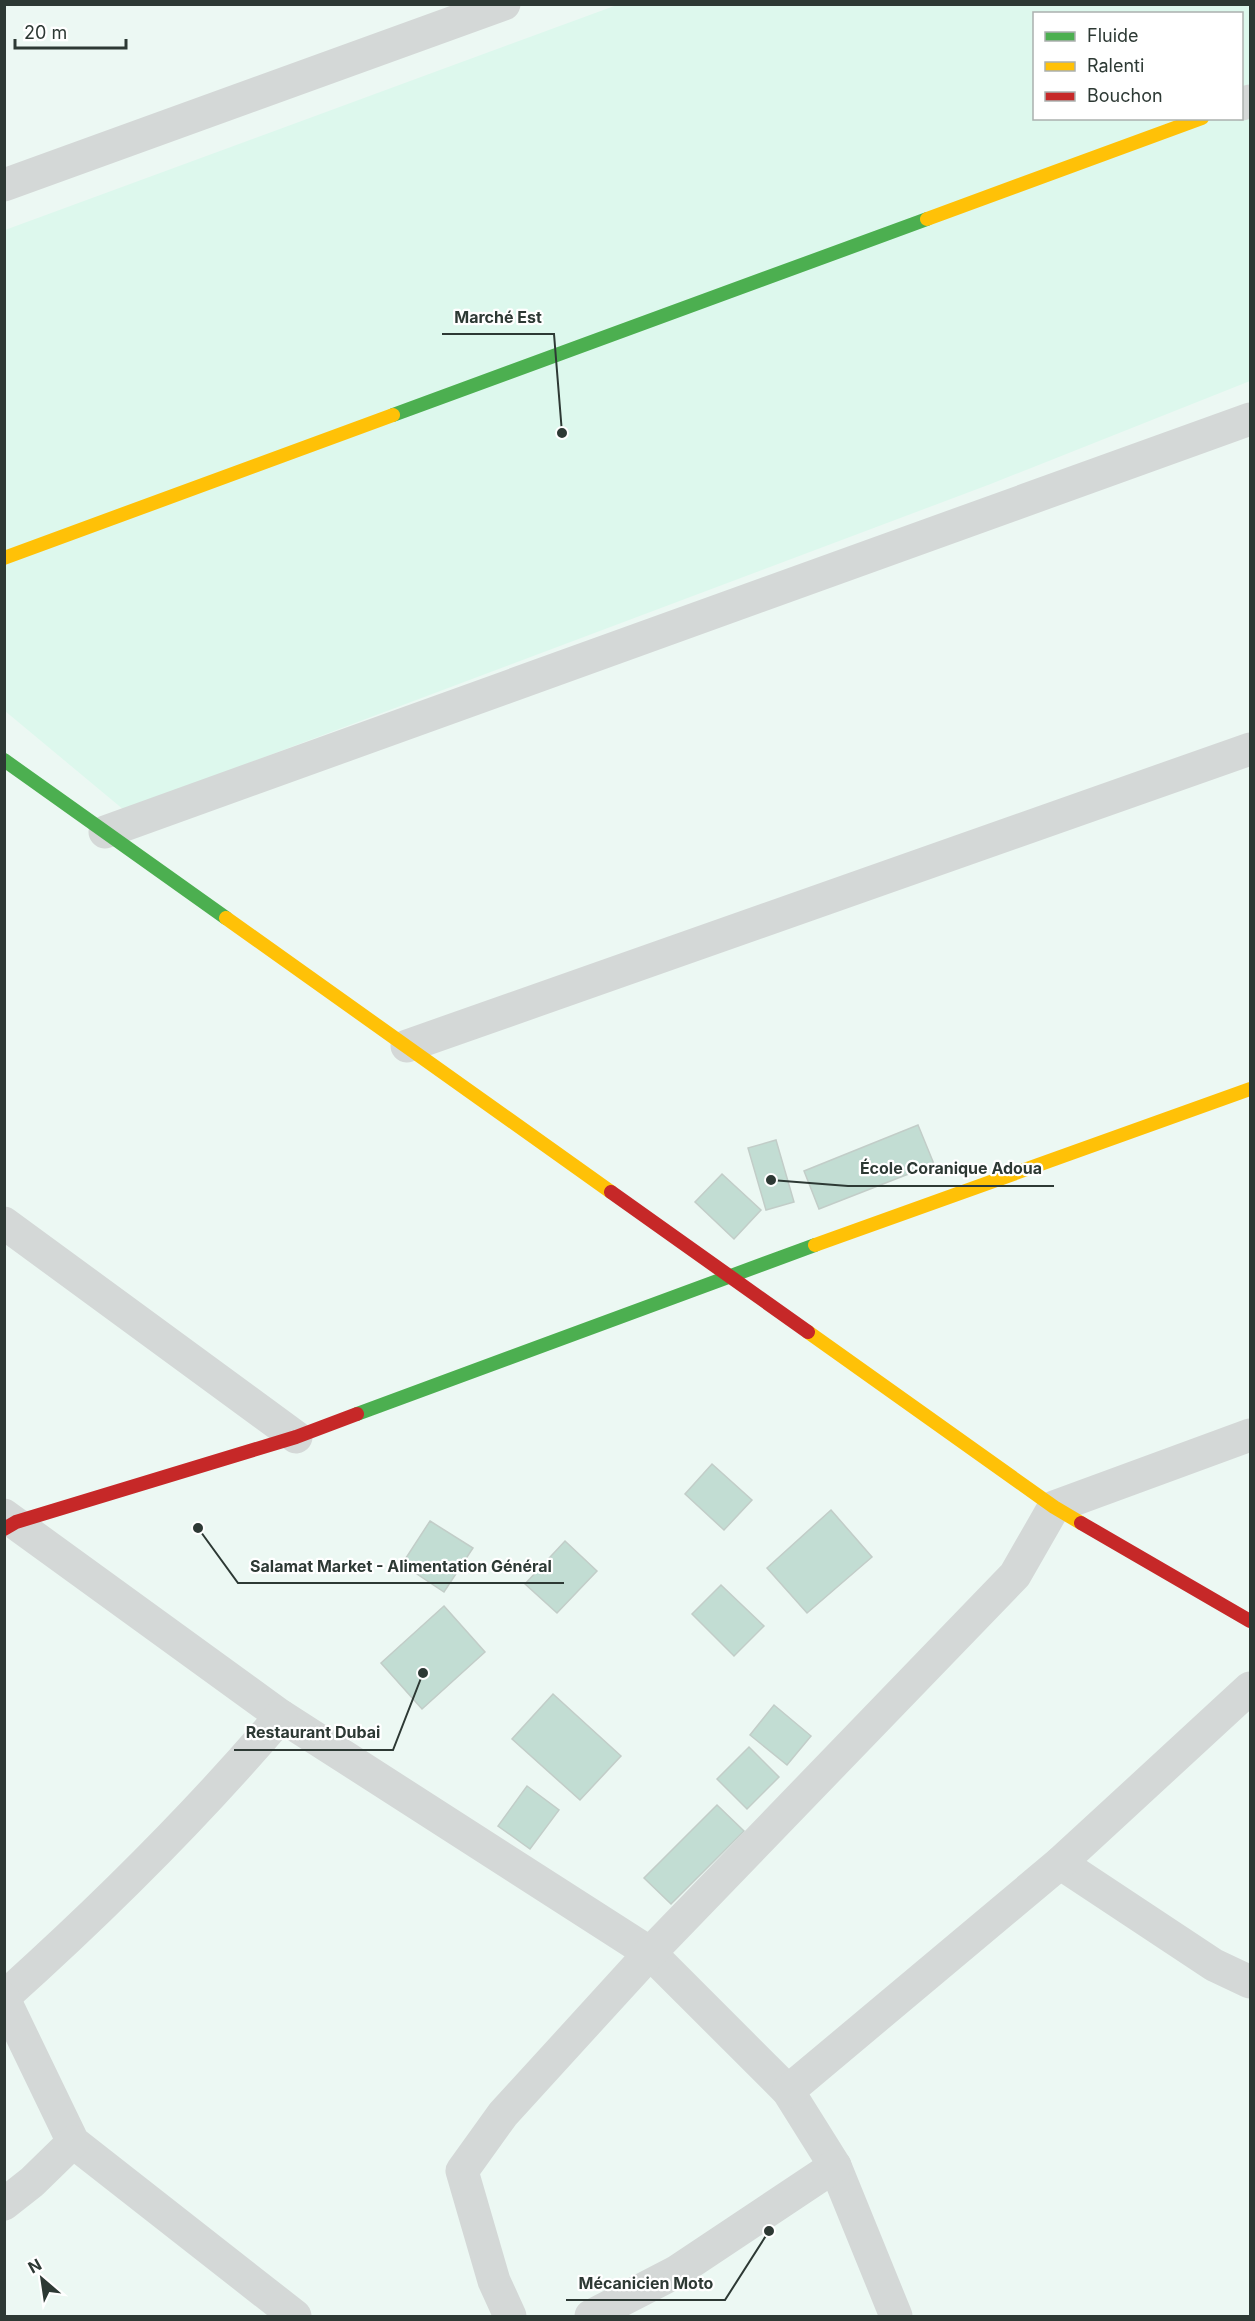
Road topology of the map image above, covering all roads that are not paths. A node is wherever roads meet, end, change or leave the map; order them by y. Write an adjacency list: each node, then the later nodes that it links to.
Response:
1 (504, 4): 3 (street)
2 (1197, 120): 5 (street)
3 (4, 184)
4 (1251, 419): 8 (street)
5 (4, 558)
6 (1251, 749): 9 (street)
7 (4, 760): 8 (street)
8 (105, 832): 9 (street)
9 (407, 1046): 12 (street)
10 (1251, 1089): 12 (street)
11 (4, 1223): 14 (street)
12 (730, 1276): 14 (street); 15 (street)
13 (1251, 1435): 15 (street)
14 (296, 1437): 16 (street)
15 (1054, 1507): 17 (street); 21 (street)
16 (8, 1522): 19 (street)
17 (1251, 1621)
18 (1251, 1688): 20 (street)
19 (281, 1716): 21 (street); 23 (street)
20 (1060, 1863): 22 (street); 24 (street)
21 (650, 1953): 24 (street); 29 (street)
22 (1251, 1982)
23 (4, 1998): 25 (street)
24 (788, 2091): 26 (street)
25 (73, 2142): 27 (street); 28 (street)
26 (835, 2166): 30 (street); 31 (street)
27 (4, 2204)
28 (296, 2316)
29 (510, 2316)
30 (591, 2316)
31 (896, 2316)

